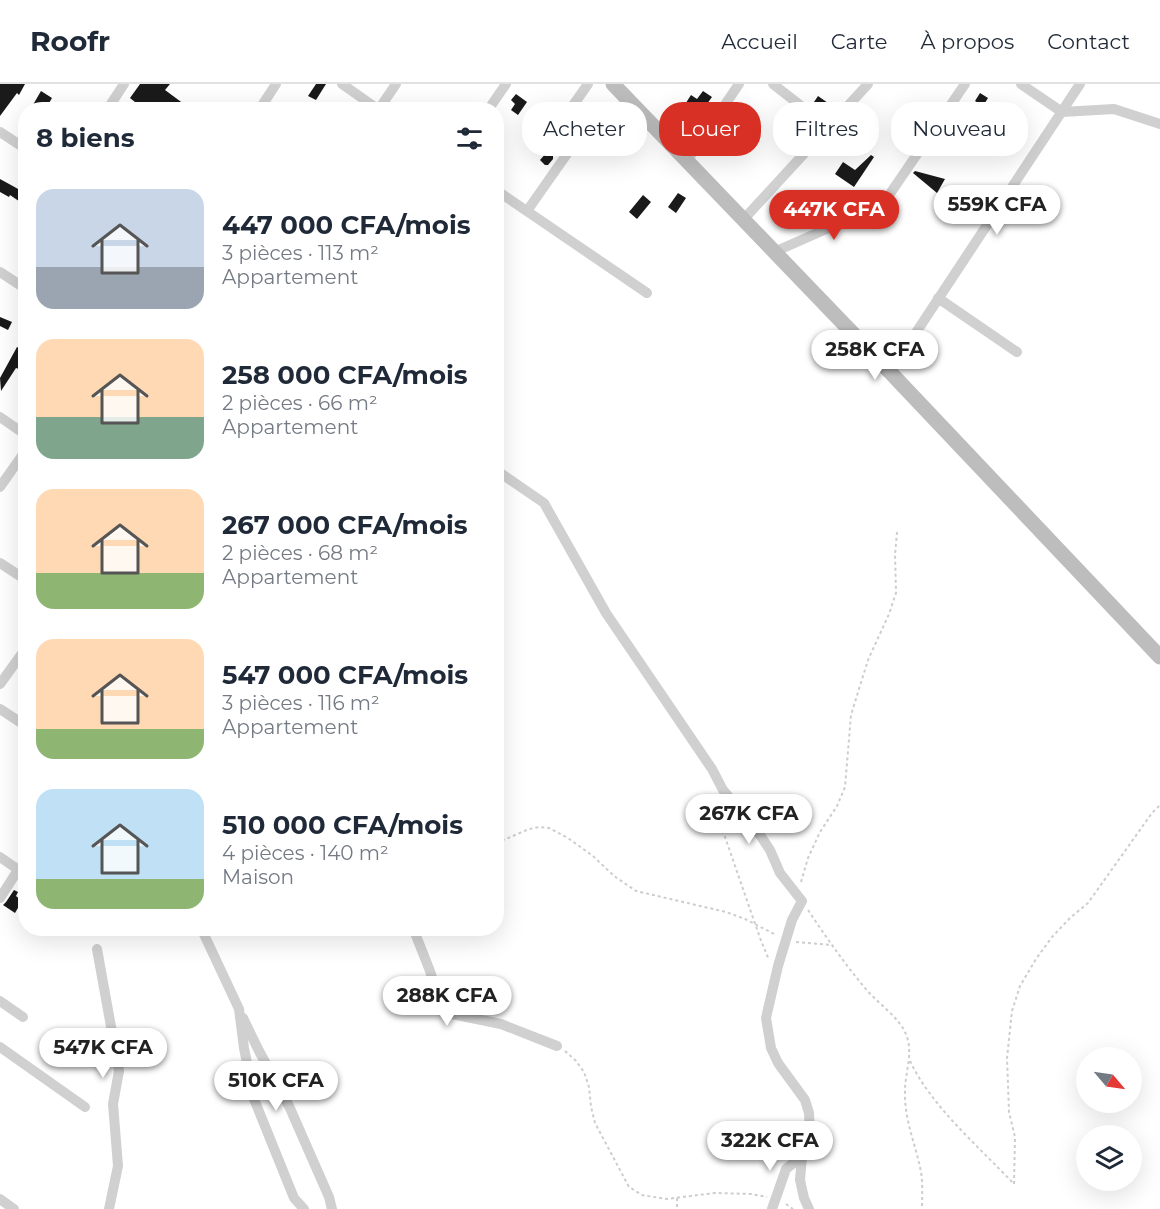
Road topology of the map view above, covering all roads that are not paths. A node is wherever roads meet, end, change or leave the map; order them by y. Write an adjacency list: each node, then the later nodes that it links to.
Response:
1 (124, 84): 14 (street)
2 (276, 84): 15 (street)
3 (342, 84): 16 (street)
4 (396, 84): 17 (street)
5 (506, 84): 18 (street)
6 (588, 84): 28 (street)
7 (613, 84): 26 (main road)
8 (739, 84): 26 (street)
9 (773, 84): 19 (street)
10 (868, 84): 20 (street)
11 (964, 84): 30 (street)
12 (1021, 84): 21 (street)
13 (1080, 84): 21 (street)
14 (112, 102)
15 (264, 102)
16 (369, 102)
17 (384, 102)
18 (494, 102)
19 (796, 102)
20 (851, 102)
21 (1062, 112): 22 (street); 34 (street)
22 (1160, 123)
23 (0, 132): 24 (street)
24 (18, 144)
25 (801, 156): 29 (street)
26 (687, 161): 29 (main road)
27 (504, 195): 28 (street)
28 (527, 211): 33 (street)
29 (743, 220): 30 (main road)
30 (774, 252): 36 (main road)
31 (0, 272): 32 (street)
32 (18, 284)
33 (647, 293)
34 (938, 298): 35 (street); 36 (street)
35 (1017, 352)
36 (890, 372): 44 (main road)
37 (0, 417): 38 (street)
38 (18, 429)
39 (18, 461): 41 (street)
40 (504, 476): 62 (street)
41 (0, 487)
42 (0, 563): 43 (street)
43 (18, 575)
44 (1160, 657)
45 (18, 659): 46 (street)
46 (0, 684)
47 (0, 709): 48 (street)
48 (18, 721)
49 (0, 857): 50 (street)
50 (18, 869)
51 (18, 877): 52 (street)
52 (0, 898)
53 (205, 936): 57 (street)
54 (416, 936): 59 (street)
55 (96, 949): 66 (street)
56 (0, 1001): 58 (street)
57 (239, 1009): 67 (street); 68 (street)
58 (23, 1017)
59 (557, 1046)
60 (0, 1047): 61 (street)
61 (85, 1107)
62 (802, 1156): 64 (street); 69 (street)
63 (0, 1199): 65 (street)
64 (773, 1204)
65 (14, 1209)
66 (109, 1209)
67 (304, 1209)
68 (332, 1209)
69 (809, 1209)

